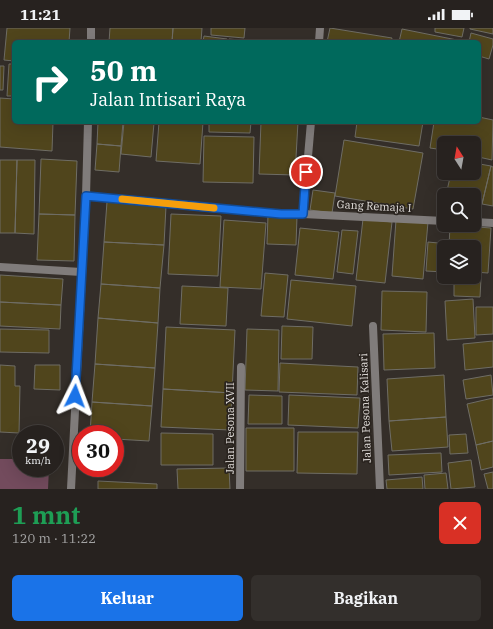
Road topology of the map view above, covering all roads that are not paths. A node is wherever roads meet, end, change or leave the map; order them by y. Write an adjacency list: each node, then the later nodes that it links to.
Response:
1 (91, 28): 3 (street)
2 (320, 28): 4 (street)
3 (91, 40)
4 (319, 40)
5 (88, 124): 7 (street)
6 (311, 124): 8 (street)
7 (86, 196): 8 (street, Gang Remaja I); 13 (street)
8 (303, 214): 9 (street, Gang Remaja I)
9 (437, 221)
10 (481, 222): 11 (street)
11 (493, 223)
12 (0, 267): 13 (street)
13 (81, 272): 16 (street)
14 (373, 326): 18 (street, Jalan Pesona Kalisari)
15 (241, 367): 17 (street, Jalan Pesona XVII)
16 (70, 489)
17 (240, 489)
18 (380, 489)

